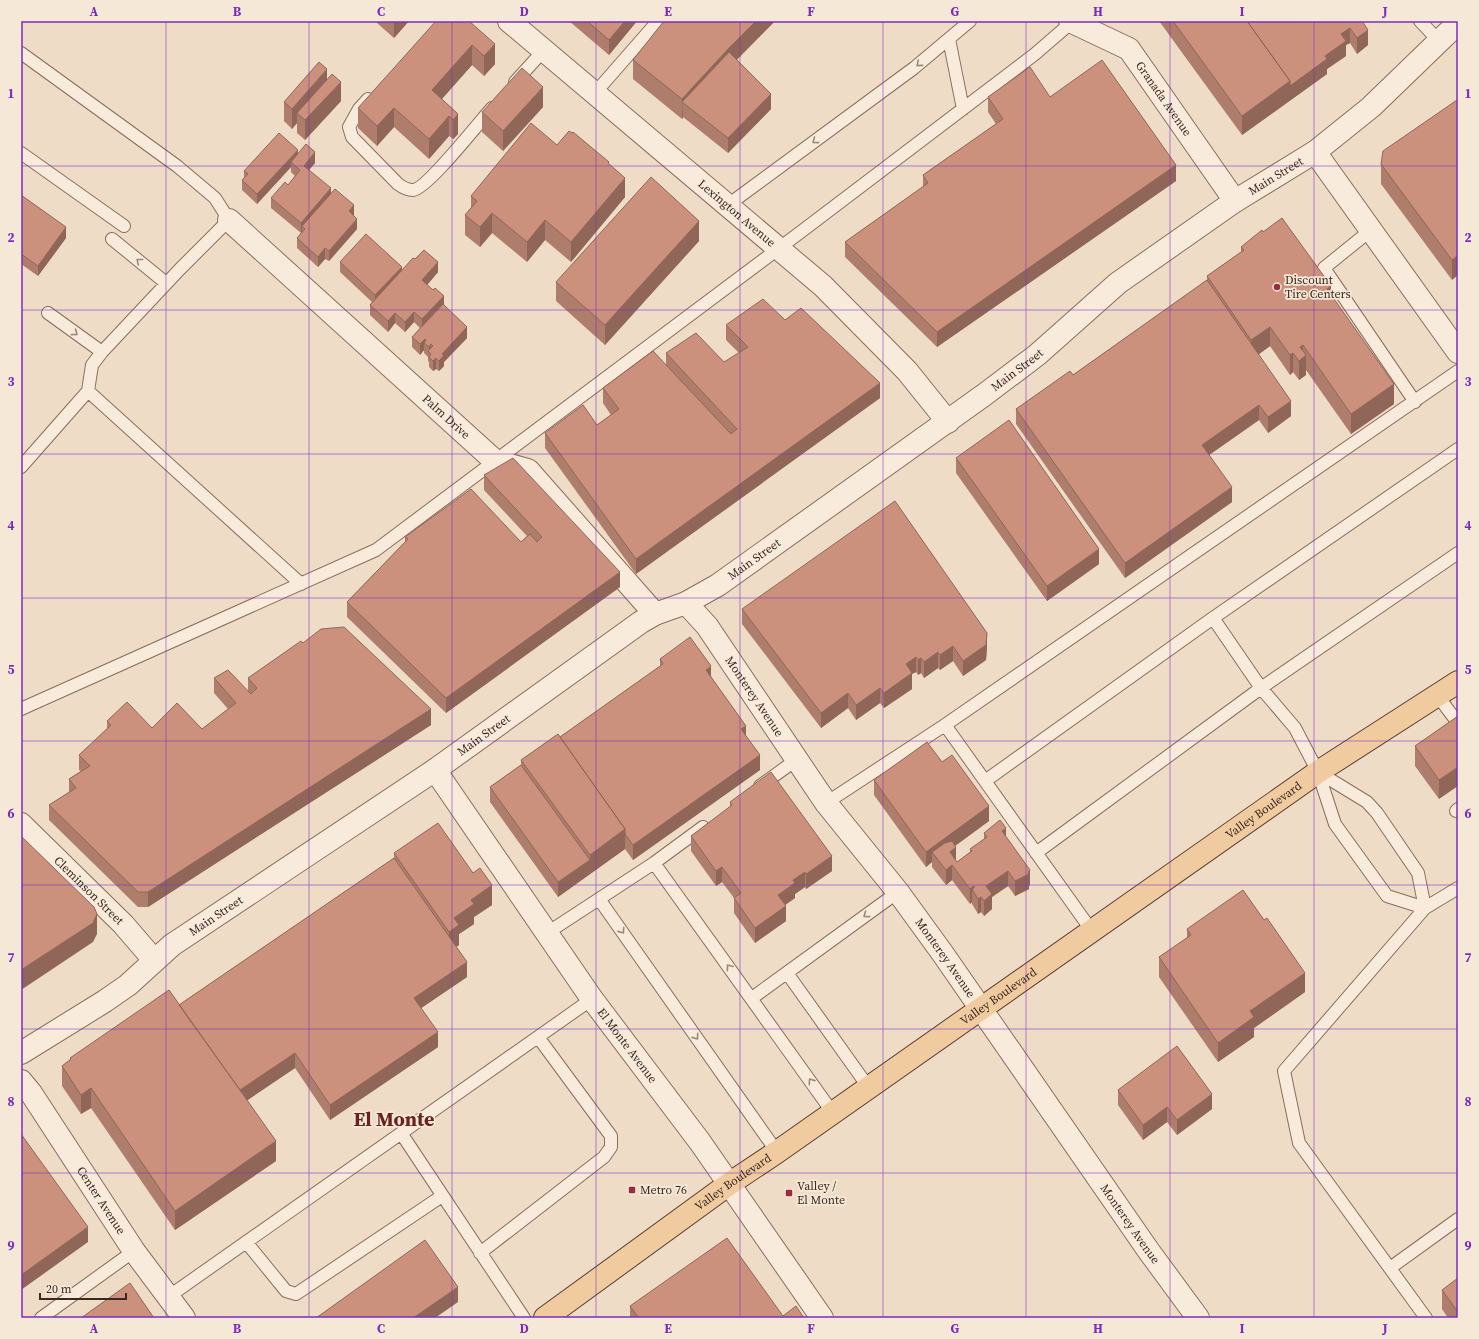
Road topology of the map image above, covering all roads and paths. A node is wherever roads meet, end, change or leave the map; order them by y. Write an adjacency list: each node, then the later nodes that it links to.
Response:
1 (509, 21): 9 (street, Lexington Avenue)
2 (658, 21): 12 (lane)
3 (970, 21): 7 (lane)
4 (1420, 21): 8 (lane)
5 (1071, 22): 13 (lane); 16 (street, Granada Avenue)
6 (1458, 22): 8 (street, Main Street)
7 (949, 39): 13 (lane); 17 (lane, one-way to 17)
8 (1439, 41): 14 (street, Main Street)
9 (544, 50): 11 (lane); 12 (street, Lexington Avenue)
10 (21, 53): 18 (lane)
11 (377, 90)
12 (595, 93): 17 (street, Lexington Avenue)
13 (964, 109): 22 (lane)
14 (1315, 152): 16 (street, Main Street); 20 (street)
15 (21, 153): 19 (lane)
16 (1236, 201): 30 (street, Main Street)
17 (728, 205): 22 (street, Lexington Avenue)
18 (229, 220): 23 (lane); 32 (street, Palm Drive)
19 (124, 226)
20 (1371, 230): 26 (street); 29 (lane)
21 (112, 239): 23 (lane, one-way to 21)
22 (779, 248): 30 (street, Lexington Avenue); 32 (lane)
23 (166, 283): 25 (lane)
24 (48, 313): 25 (lane, one-way to 25)
25 (102, 352): 28 (lane)
26 (1458, 352)
27 (1458, 371): 29 (lane)
28 (88, 391): 33 (lane); 35 (lane)
29 (1415, 402): 44 (lane)
30 (948, 422): 36 (street, Main Street)
31 (1458, 449): 38 (lane)
32 (495, 461): 35 (lane); 37 (street, Palm Drive)
33 (21, 468)
34 (1458, 553): 40 (lane)
35 (301, 584): 42 (lane)
36 (686, 604): 37 (street, Main Street); 45 (street, Monterey Avenue)
37 (655, 614): 46 (street, Main Street)
38 (1213, 618): 40 (lane); 48 (lane)
39 (1458, 682): 41 (main road, Valley Boulevard)
40 (1261, 688): 47 (lane); 53 (lane)
41 (1438, 695): 43 (lane); 47 (main road, Valley Boulevard)
42 (21, 709)
43 (1458, 723)
44 (945, 725): 48 (lane); 50 (lane)
45 (796, 760): 49 (lane); 50 (street, Monterey Avenue)
46 (436, 770): 60 (street, El Monte Avenue); 61 (street, Main Street)
47 (1318, 772): 58 (lane); 58 (lane); 59 (main road, Valley Boulevard)
48 (985, 781): 53 (lane)
49 (751, 792)
50 (826, 803): 56 (street, Monterey Avenue)
51 (712, 821): 54 (lane)
52 (21, 824): 61 (street, Cleminson Street)
53 (1036, 853): 59 (lane)
54 (654, 863): 57 (lane); 63 (lane, one-way to 54)
55 (1458, 888): 58 (lane)
56 (898, 892): 62 (lane, one-way to 62); 65 (street, Monterey Avenue)
57 (599, 899): 60 (lane); 72 (lane, one-way to 72)
58 (1425, 908): 79 (lane)
59 (1092, 931): 65 (main road, Valley Boulevard)
60 (547, 933): 64 (street, El Monte Avenue)
61 (154, 960): 67 (street, Main Street)
62 (787, 973): 63 (lane); 69 (lane)
63 (752, 998): 70 (lane, one-way to 63)
64 (592, 999): 66 (lane); 73 (street, El Monte Avenue)
65 (982, 1008): 69 (main road, Valley Boulevard); 86 (street, Monterey Avenue)
66 (538, 1037): 71 (lane); 78 (lane)
67 (21, 1053)
68 (21, 1081): 77 (street, Center Avenue)
69 (869, 1088): 70 (main road, Valley Boulevard)
70 (833, 1113): 72 (main road, Valley Boulevard)
71 (401, 1134): 74 (lane); 76 (lane)
72 (777, 1152): 73 (main road, Valley Boulevard)
73 (729, 1184): 84 (main road, Valley Boulevard); 85 (street, El Monte Avenue)
74 (442, 1196): 76 (lane); 78 (lane)
75 (1458, 1219): 79 (lane)
76 (246, 1242): 80 (lane)
77 (134, 1251): 80 (street, Center Avenue); 81 (lane)
78 (480, 1253): 83 (lane)
79 (1390, 1268): 87 (lane)
80 (168, 1297): 82 (street, Center Avenue)
81 (42, 1318)
82 (184, 1318)
83 (524, 1318)
84 (545, 1318)
85 (822, 1318)
86 (1198, 1318)
87 (1426, 1318)

